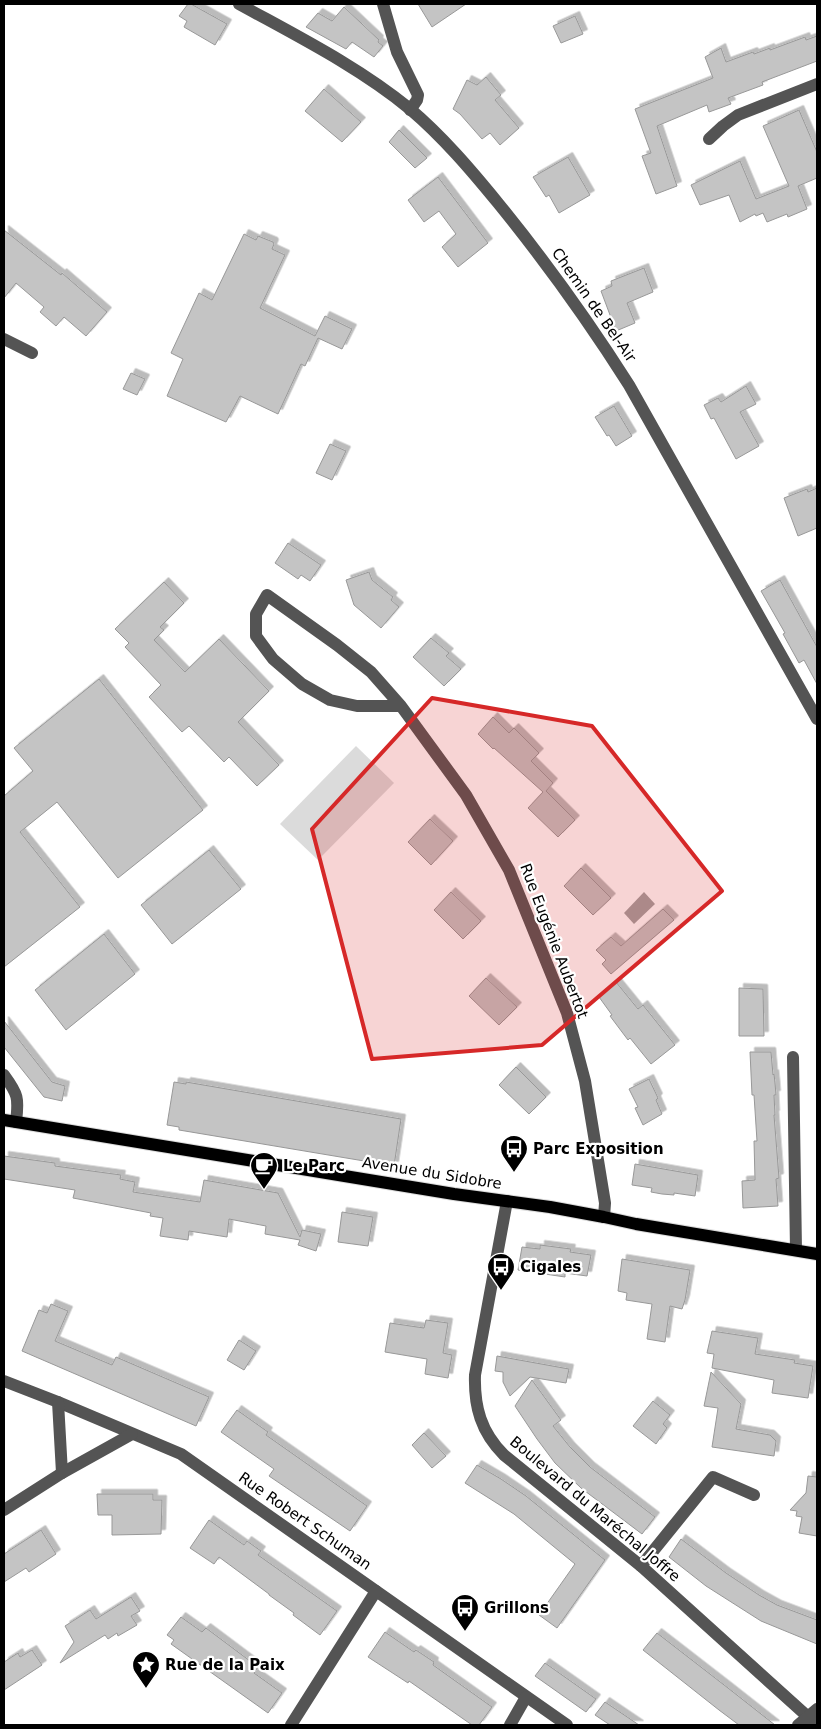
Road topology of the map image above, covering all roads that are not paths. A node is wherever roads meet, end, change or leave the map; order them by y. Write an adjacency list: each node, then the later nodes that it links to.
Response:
1 (239, 4): 4 (street, Chemin de Bel-Air)
2 (384, 4): 4 (street)
3 (817, 84): 5 (street)
4 (410, 110): 9 (street, Chemin de Bel-Air)
5 (709, 139)
6 (4, 339): 7 (street)
7 (32, 353)
8 (401, 706): 8 (street, Rue Eugénie Aubertot); 14 (street, Rue Eugénie Aubertot)
9 (817, 719)
10 (793, 1057): 15 (street)
11 (4, 1075): 12 (street)
12 (10, 1121): 13 (main road, Avenue du Sidobre)
13 (507, 1201): 14 (main road, Avenue du Sidobre); 23 (street, Boulevard du Maréchal Joffre)
14 (604, 1217): 15 (main road, Avenue du Sidobre)
15 (796, 1250): 16 (main road, Avenue du Sidobre)
16 (817, 1254)
17 (4, 1381): 18 (street, Rue Robert Schuman)
18 (58, 1402): 19 (street, Rue Robert Schuman); 20 (street)
19 (132, 1434): 20 (street); 24 (street, Rue Robert Schuman)
20 (62, 1473): 22 (street)
21 (754, 1495): 23 (street)
22 (4, 1510)
23 (641, 1566): 27 (street, Boulevard du Maréchal Joffre)
24 (376, 1591): 25 (street, Rue Robert Schuman); 28 (street)
25 (526, 1697): 29 (street); 30 (street, Rue Robert Schuman)
26 (817, 1708): 27 (street)
27 (807, 1723)
28 (291, 1725)
29 (510, 1725)
30 (567, 1725)

